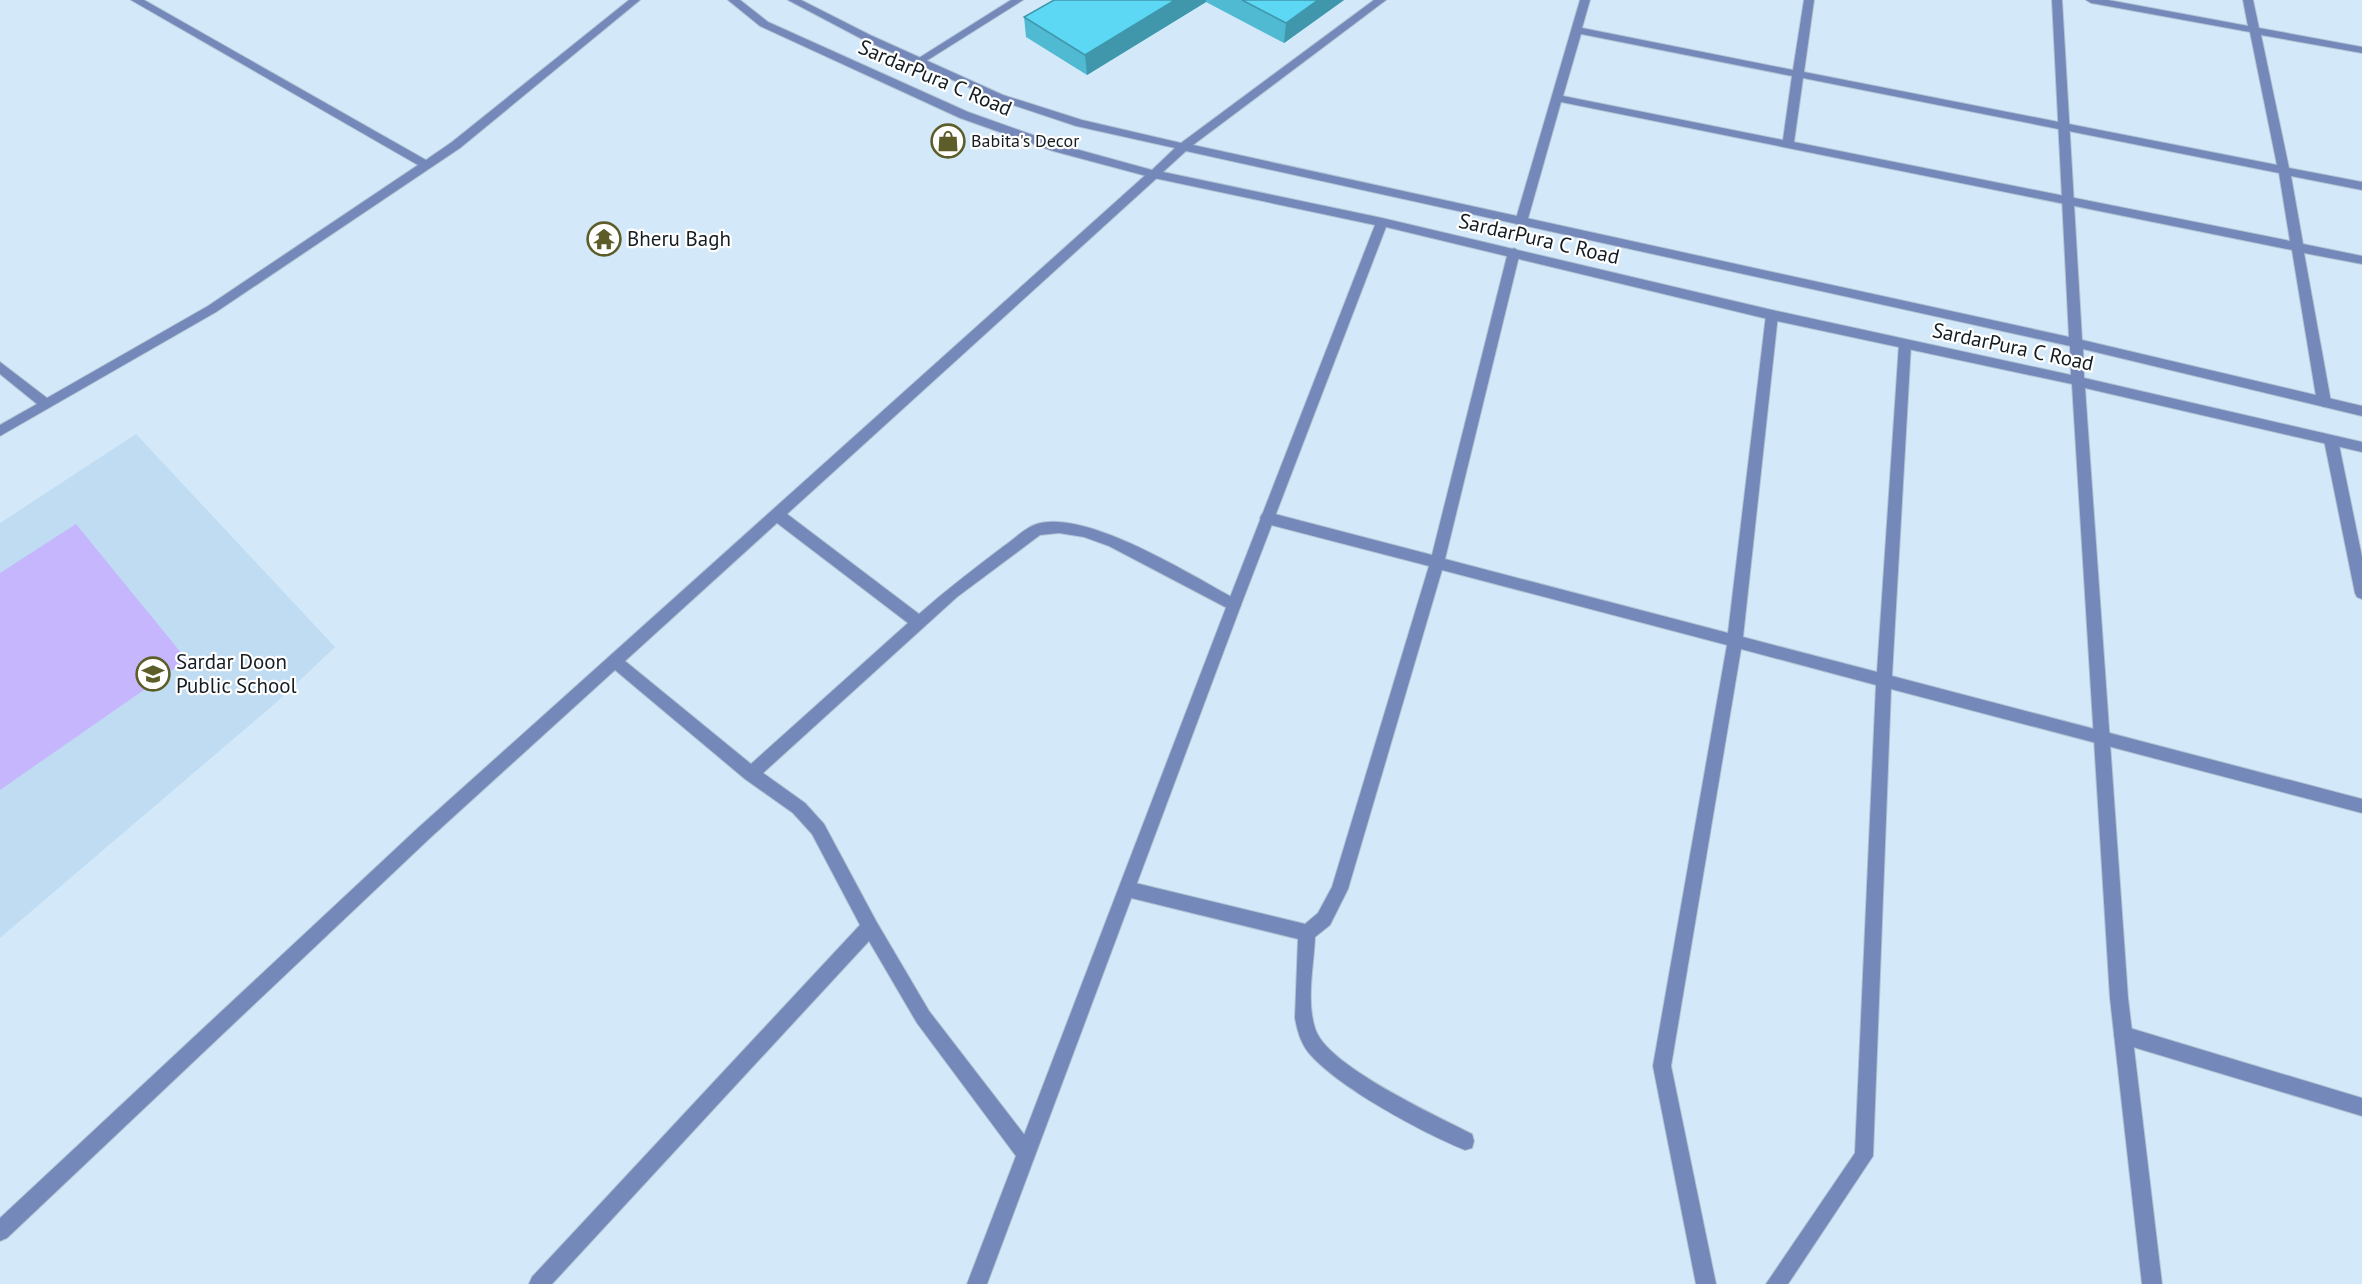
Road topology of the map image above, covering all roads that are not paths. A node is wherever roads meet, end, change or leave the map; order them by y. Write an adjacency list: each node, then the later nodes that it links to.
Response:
1 (136, 0): 21 (street)
2 (635, 0): 21 (street)
3 (733, 0): 23 (street, SardarPura C Road)
4 (793, 0): 15 (street, SardarPura C Road)
5 (1018, 0): 15 (street)
6 (1381, 0): 20 (street)
7 (1585, 0): 12 (street)
8 (1809, 0): 16 (street)
9 (2057, 0): 18 (street)
10 (2091, 0): 13 (street)
11 (2248, 0): 13 (street)
12 (1576, 30): 16 (street); 17 (street)
13 (2253, 31): 14 (street); 22 (street)
14 (2362, 50)
15 (919, 61): 20 (street, SardarPura C Road)
16 (1798, 73): 18 (street); 19 (street)
17 (1557, 98): 19 (street); 27 (street)
18 (2063, 125): 22 (street); 25 (street)
19 (1788, 144): 25 (street)
20 (1183, 147): 23 (street); 27 (street, SardarPura C Road)
21 (426, 165): 37 (street)
22 (2284, 170): 24 (street); 28 (street)
23 (1154, 174): 26 (street, SardarPura C Road); 42 (street)
24 (2362, 186)
25 (2066, 201): 28 (street); 32 (street)
26 (1382, 222): 29 (street, SardarPura C Road); 43 (street)
27 (1521, 222): 32 (street, SardarPura C Road)
28 (2297, 247): 30 (street); 36 (street)
29 (1514, 252): 31 (street, SardarPura C Road); 44 (street)
30 (2362, 260)
31 (1772, 315): 33 (street, SardarPura C Road); 48 (street)
32 (2076, 343): 35 (street); 36 (street, SardarPura C Road)
33 (1905, 344): 35 (street, SardarPura C Road); 50 (street)
34 (0, 367): 37 (street)
35 (2078, 381): 40 (street, SardarPura C Road); 51 (street)
36 (2324, 402): 38 (street, SardarPura C Road)
37 (46, 404): 39 (street)
38 (2362, 411)
39 (0, 431)
40 (2331, 440): 41 (street, SardarPura C Road); 45 (street)
41 (2362, 447)
42 (776, 514): 47 (street); 49 (street)
43 (1267, 518): 44 (street); 46 (street)
44 (1437, 563): 48 (street); 56 (street)
45 (2362, 593)
46 (1234, 605): 47 (street); 54 (street)
47 (918, 622): 52 (street)
48 (1735, 640): 50 (street); 64 (street)
49 (615, 661): 52 (street); 61 (street)
50 (1884, 680): 51 (street); 65 (street)
51 (2100, 736): 53 (street); 57 (street)
52 (751, 774): 55 (street)
53 (2362, 806)
54 (1127, 889): 56 (street); 60 (street)
55 (870, 927): 60 (street); 62 (street)
56 (1307, 933): 59 (street)
57 (2123, 1035): 58 (street); 66 (street)
58 (2362, 1107)
59 (1465, 1141)
60 (1026, 1153): 63 (street)
61 (0, 1231)
62 (539, 1284)
63 (977, 1284)
64 (1706, 1284)
65 (1776, 1284)
66 (2152, 1284)

